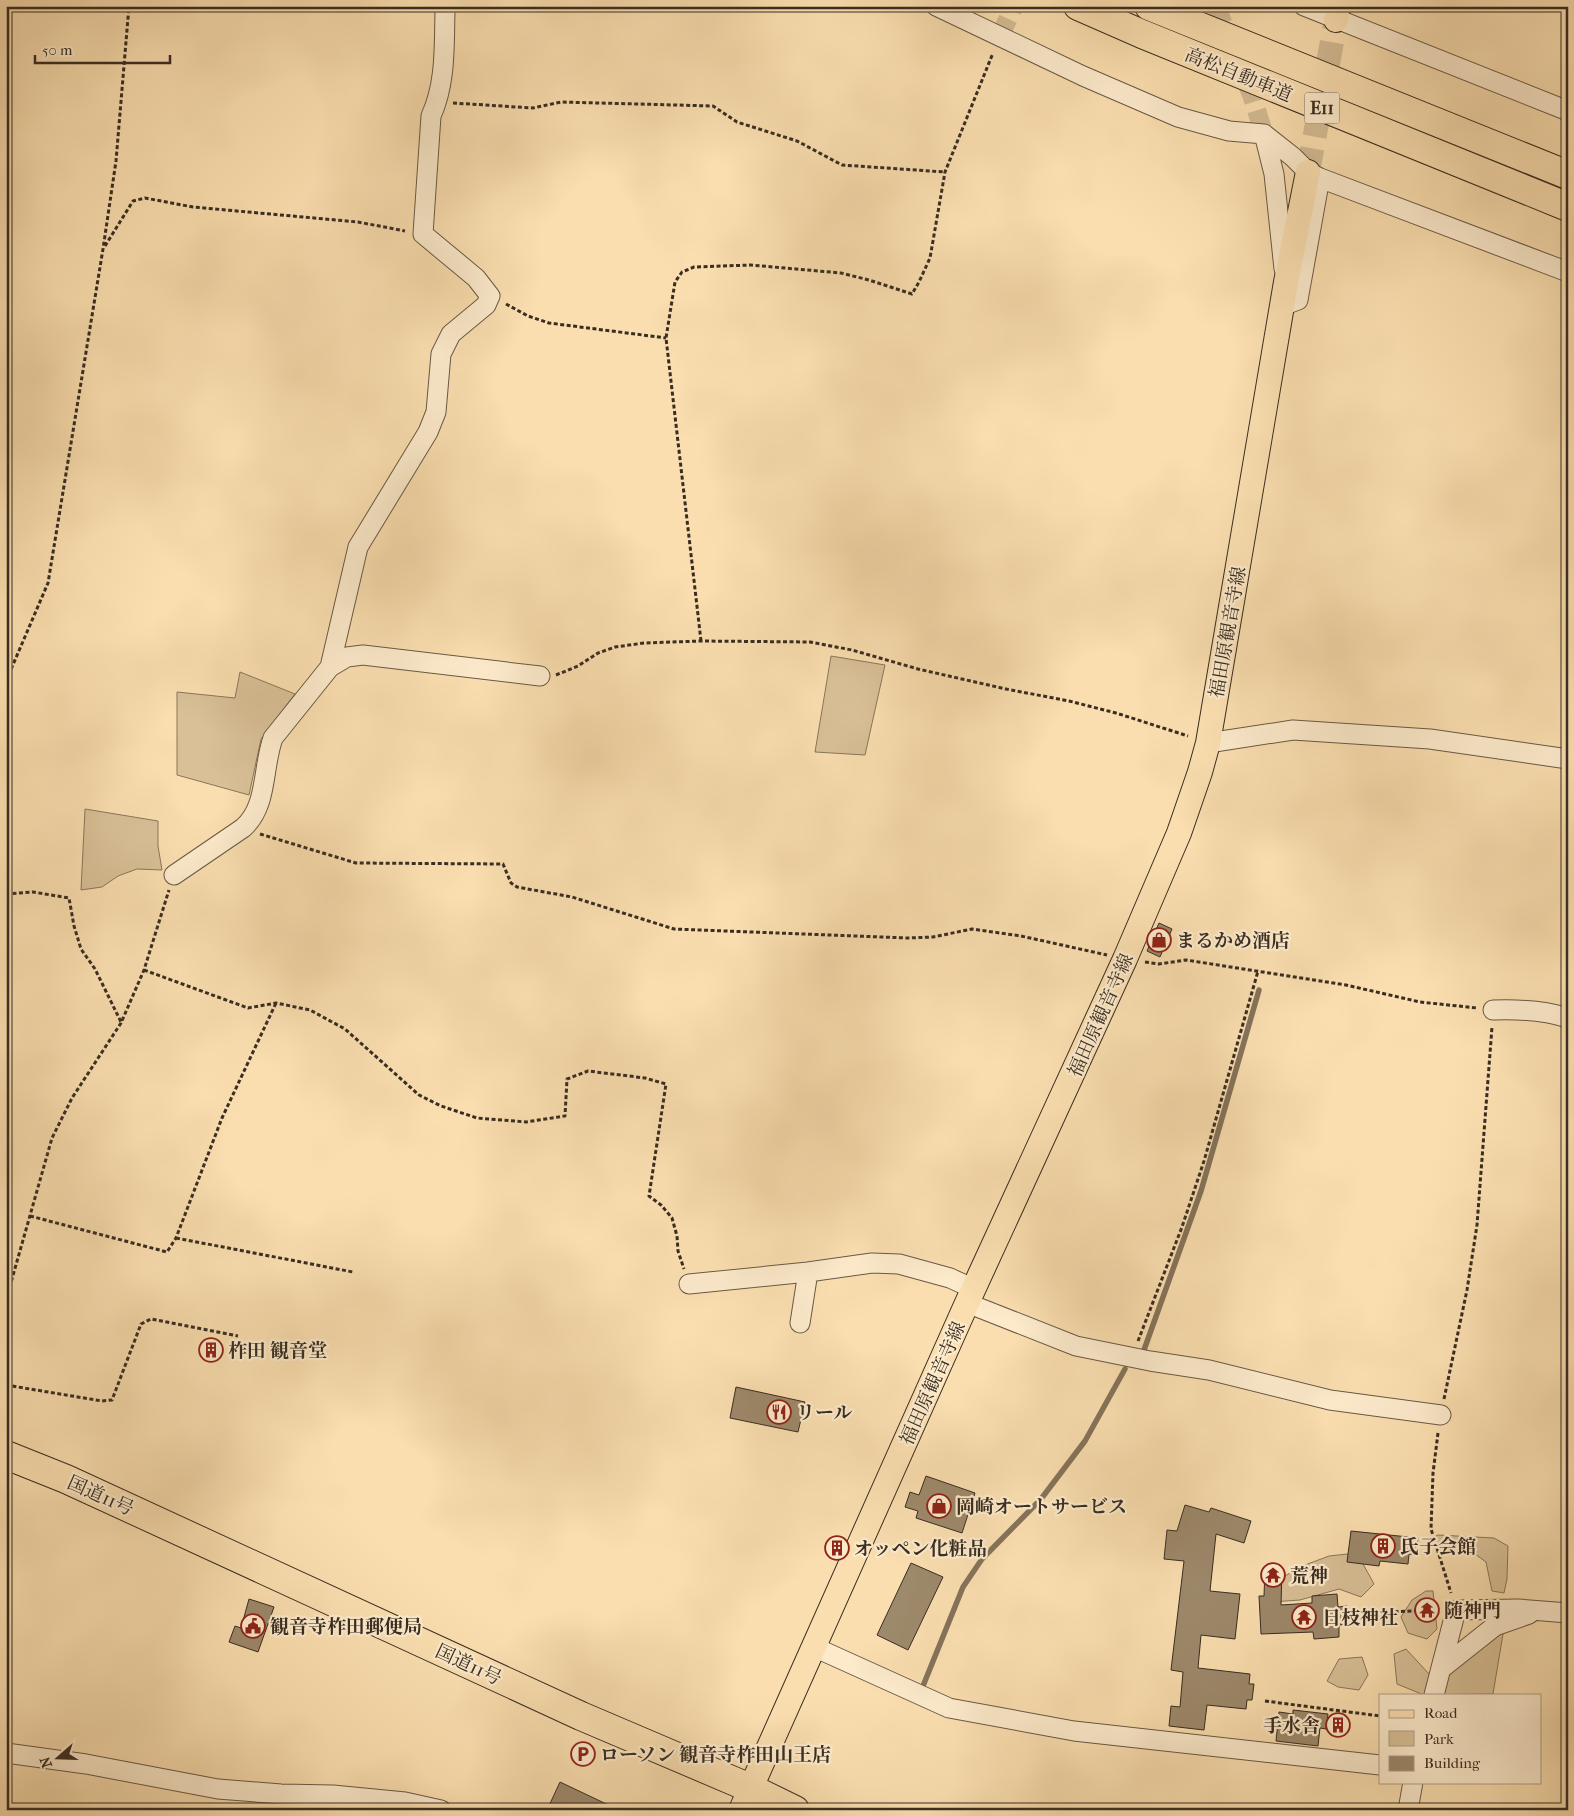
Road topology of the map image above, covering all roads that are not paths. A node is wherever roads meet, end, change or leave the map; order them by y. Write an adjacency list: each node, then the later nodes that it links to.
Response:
1 (443, 6): 15 (street)
2 (936, 6): 8 (street)
3 (1078, 6): 11 (highway, 高松自動車道 / E11)
4 (1149, 6): 10 (highway, 高松自動車道 / E11)
5 (1304, 6): 6 (street)
6 (1337, 13): 7 (street)
7 (1568, 110)
8 (1264, 134): 9 (street); 13 (street)
9 (1314, 175): 12 (street); 13 (main road, 福田原観音寺線); 14 (street)
10 (1568, 175)
11 (1568, 207)
12 (1568, 272)
13 (1286, 282): 14 (main road, 福田原観音寺線)
14 (1282, 306): 17 (main road, 福田原観音寺線)
15 (330, 667): 16 (street); 19 (street)
16 (540, 676)
17 (1208, 743): 18 (street); 24 (main road, 福田原観音寺線)
18 (1568, 759)
19 (174, 875)
20 (1494, 1010): 21 (street)
21 (1568, 1018)
22 (808, 1272): 23 (street); 24 (street); 25 (street)
23 (689, 1284)
24 (971, 1296): 26 (street); 30 (main road, 福田原観音寺線)
25 (800, 1323)
26 (1441, 1415)
27 (6, 1455): 36 (highway, 国道11号)
28 (1538, 1611): 29 (street); 31 (street); 31 (street)
29 (1568, 1613)
30 (814, 1647): 34 (street); 36 (main road, 福田原観音寺線)
31 (1442, 1668): 32 (street)
32 (1434, 1694)
33 (6, 1752): 37 (street)
34 (1379, 1765)
35 (1413, 1784): 39 (street)
36 (746, 1799): 38 (highway, 国道11号)
37 (441, 1810)
38 (796, 1810)
39 (1408, 1810)

